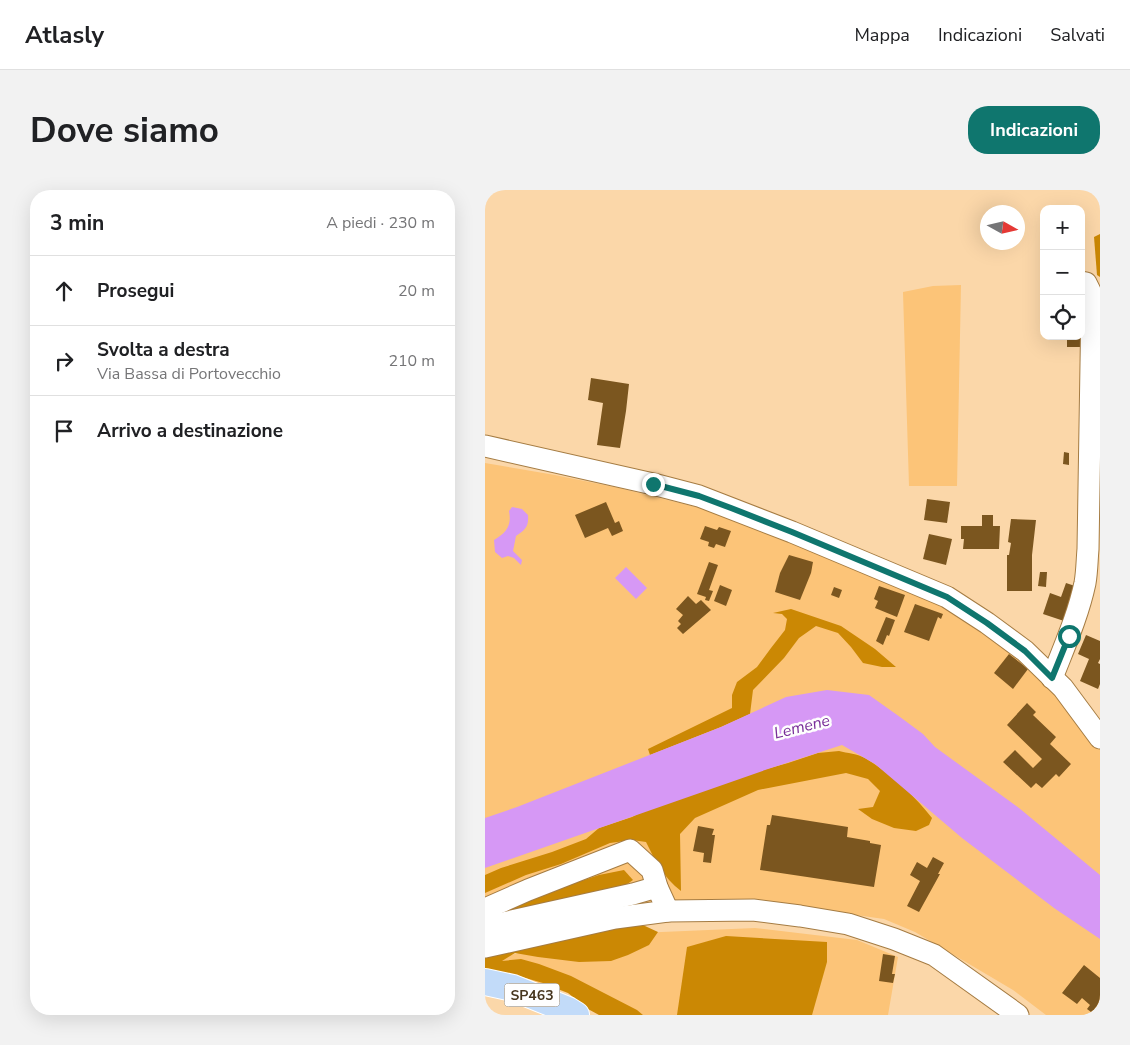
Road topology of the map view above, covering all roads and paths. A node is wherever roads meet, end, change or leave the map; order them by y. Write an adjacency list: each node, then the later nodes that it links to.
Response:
1 (1085, 283): 3 (street)
2 (485, 446): 3 (street)
3 (1052, 678): 4 (street)
4 (1100, 738)
5 (657, 887): 6 (street); 7 (street); 8 (street)
6 (485, 908)
7 (669, 911): 9 (street); 12 (street)
8 (485, 927)
9 (485, 947)
10 (485, 982): 11 (main road, SP463)
11 (576, 1015)
12 (1018, 1015)

